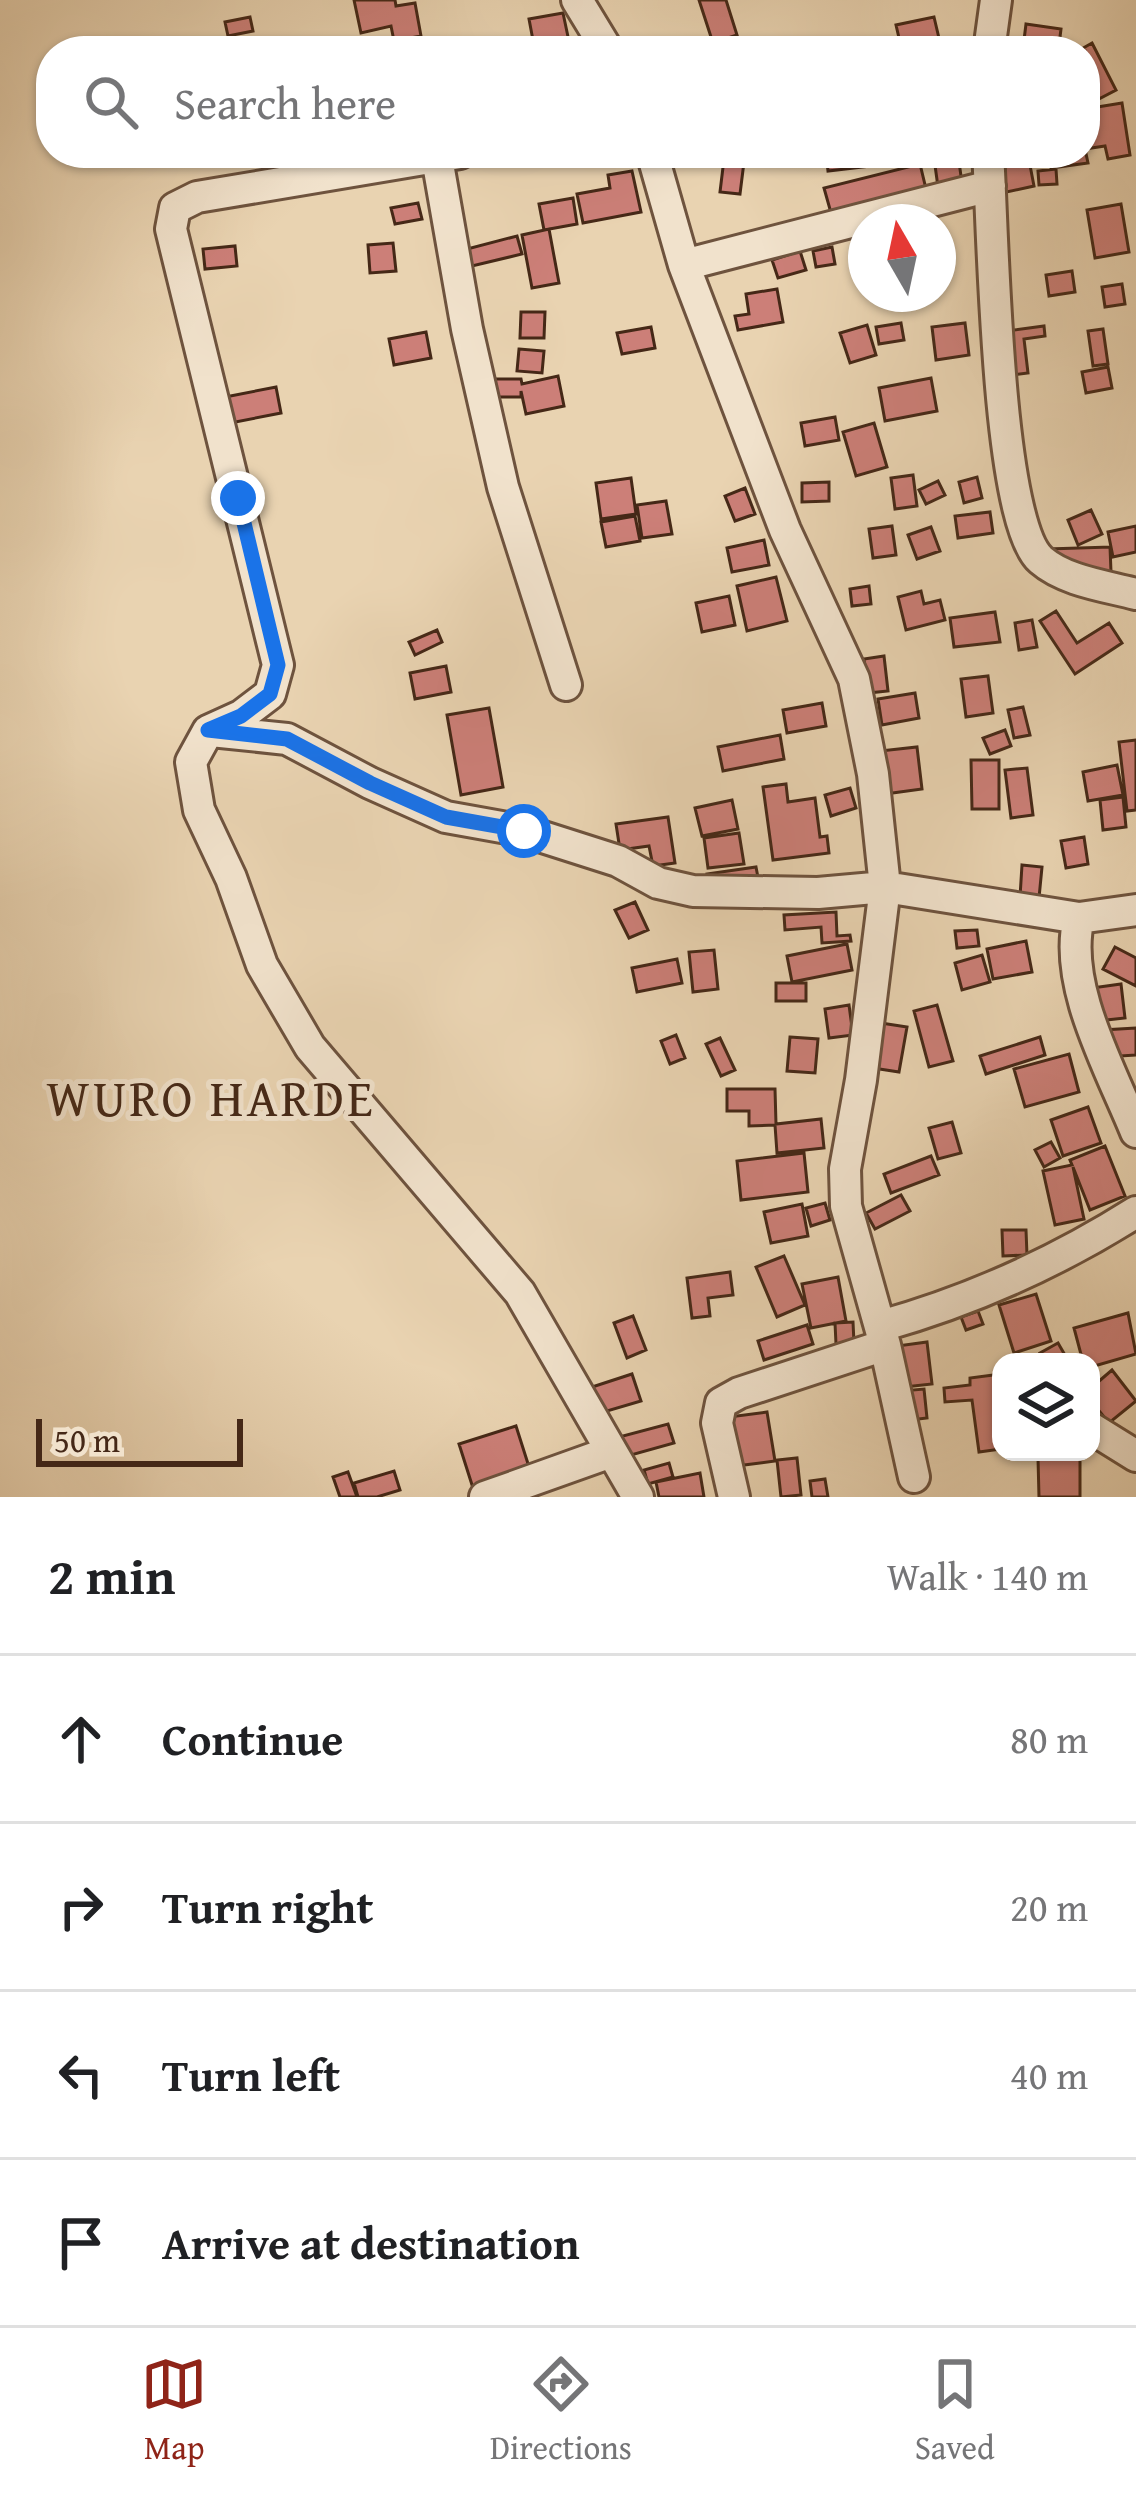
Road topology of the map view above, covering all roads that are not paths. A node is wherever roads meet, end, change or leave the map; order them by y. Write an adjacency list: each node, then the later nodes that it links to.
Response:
1 (577, 0): 3 (street)
2 (996, 0): 4 (street)
3 (599, 36)
4 (991, 36)
5 (375, 168): 13 (street)
6 (450, 168): 12 (street)
7 (656, 168): 10 (street)
8 (989, 168): 9 (street)
9 (991, 186): 10 (street); 11 (street)
10 (684, 265): 14 (street)
11 (1136, 594)
12 (566, 685)
13 (208, 730): 14 (street); 21 (street)
14 (885, 887): 16 (street); 19 (street)
15 (1136, 910): 16 (street)
16 (1079, 918): 17 (street)
17 (1136, 1132)
18 (1136, 1212): 19 (street)
19 (883, 1336): 23 (street); 26 (street)
20 (1100, 1434): 22 (street)
21 (611, 1452): 24 (street); 25 (street)
22 (1136, 1456)
23 (914, 1477)
24 (485, 1497)
25 (638, 1497)
26 (734, 1497)

